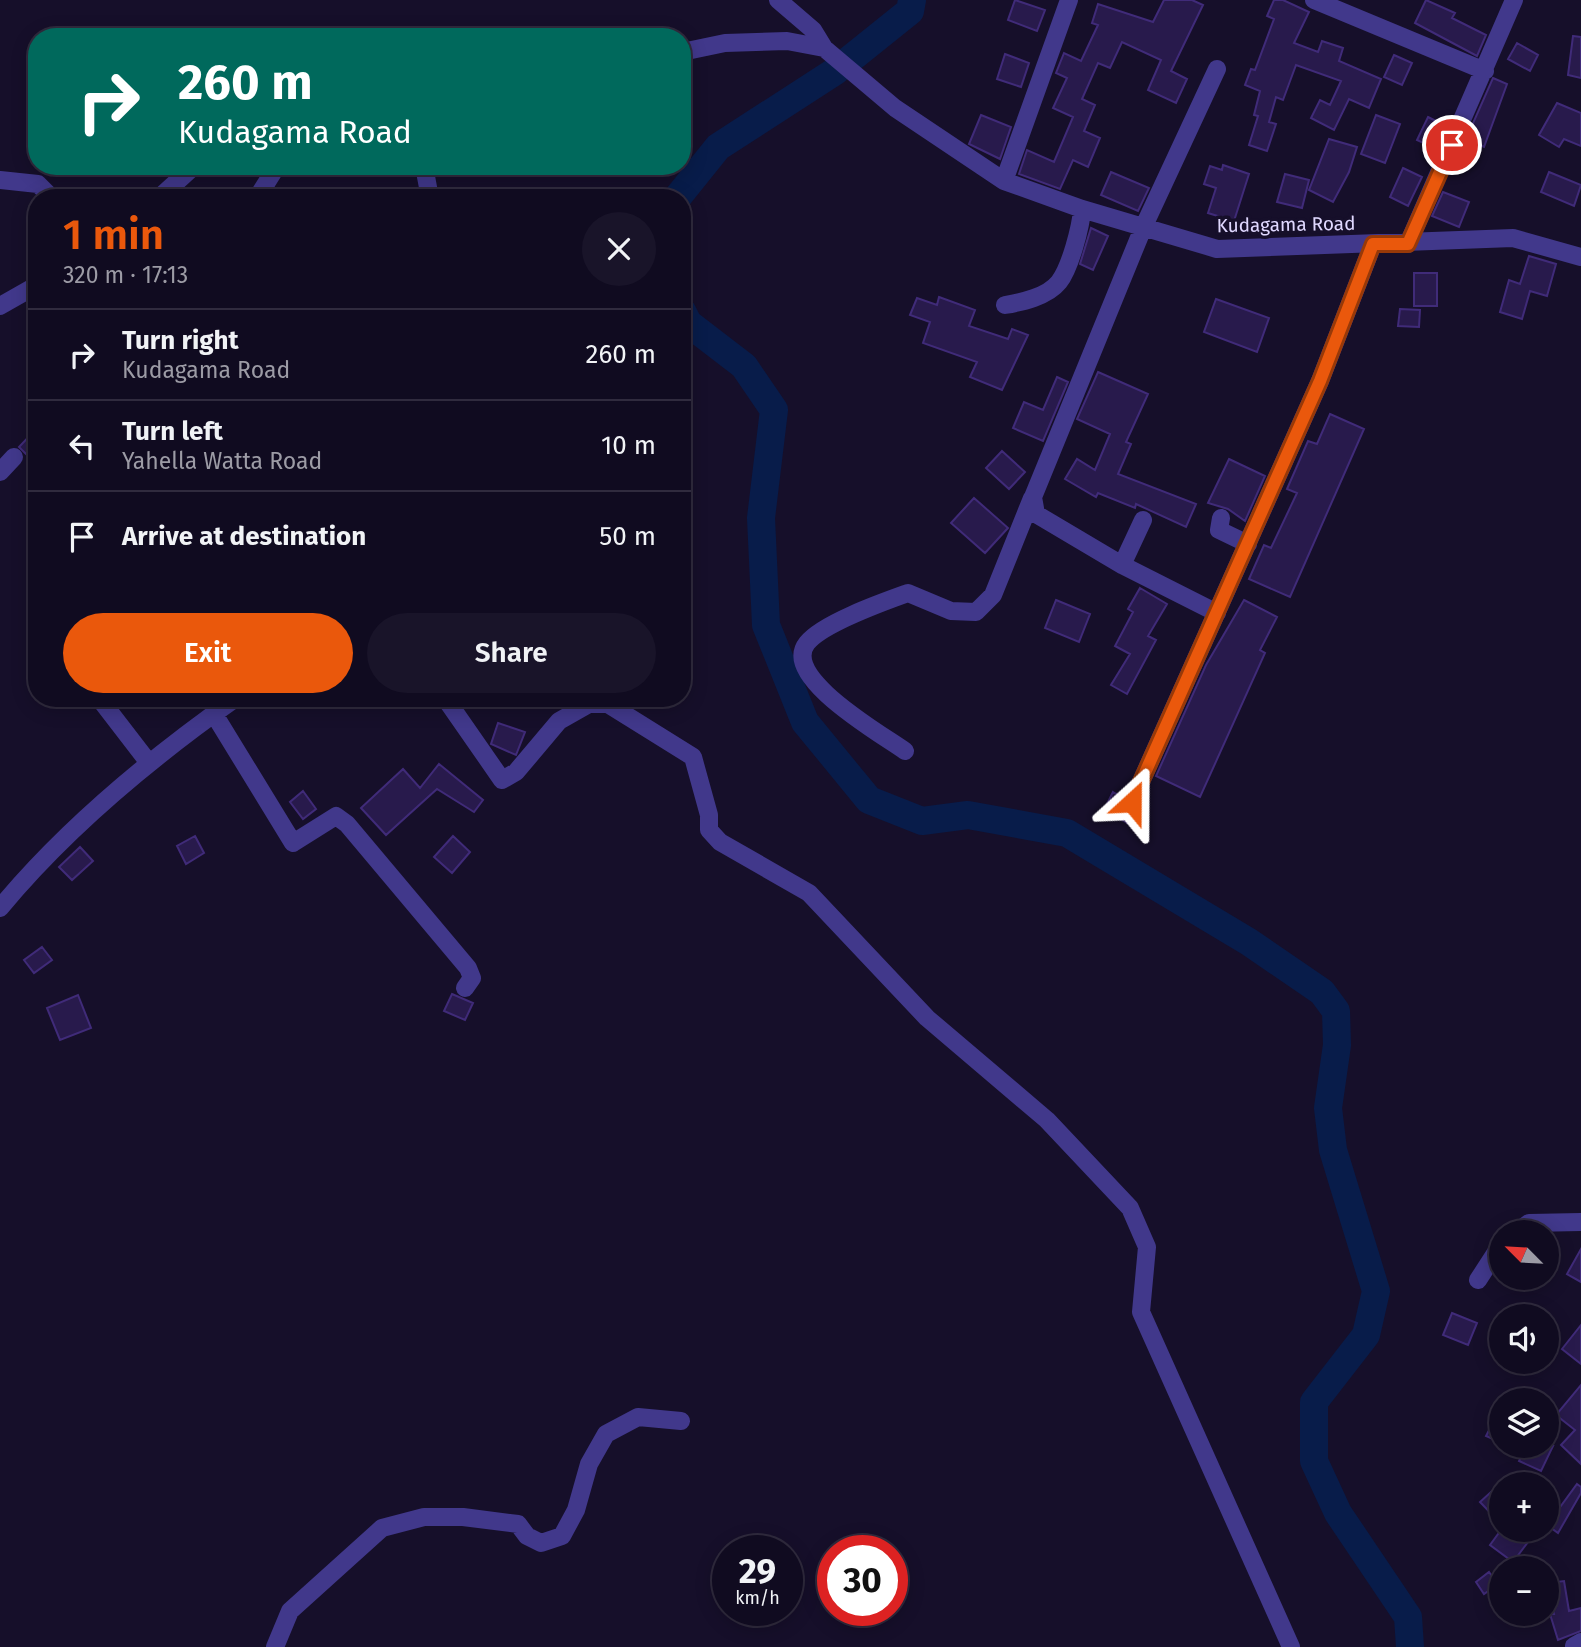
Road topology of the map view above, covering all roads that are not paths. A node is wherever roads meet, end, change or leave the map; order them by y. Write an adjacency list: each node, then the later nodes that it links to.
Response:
1 (778, 0): 5 (street)
2 (1069, 0): 11 (street)
3 (1314, 0): 8 (street)
4 (1514, 0): 8 (street)
5 (824, 48): 6 (street); 11 (street, Kudagama Road)
6 (691, 50)
7 (1217, 69): 15 (street)
8 (1485, 71): 17 (street)
9 (184, 175): 13 (street)
10 (0, 180): 12 (street)
11 (1004, 181): 14 (street, Kudagama Road)
12 (43, 189)
13 (169, 189)
14 (1082, 209): 15 (street, Kudagama Road); 20 (street)
15 (1143, 228): 16 (street, Kudagama Road); 24 (street)
16 (1373, 244): 17 (street, Kudagama Road); 27 (street)
17 (1408, 244): 18 (street, Kudagama Road)
18 (1581, 257)
19 (28, 290): 21 (street)
20 (1005, 305)
21 (0, 306)
22 (14, 457): 23 (street)
23 (0, 472)
24 (1032, 497): 28 (street); 36 (street)
25 (1221, 518): 27 (street)
26 (1143, 520): 28 (street)
27 (1248, 544): 29 (street)
28 (1122, 565): 29 (street)
29 (1217, 613): 38 (street)
30 (106, 707): 37 (street)
31 (224, 707): 35 (street)
32 (451, 707): 33 (street)
33 (584, 707)
34 (613, 707): 47 (street)
35 (214, 714): 37 (street); 40 (street)
36 (905, 751)
37 (149, 763): 39 (street)
38 (1132, 802)
39 (0, 908)
40 (465, 988)
41 (1559, 1222): 42 (street)
42 (1581, 1222)
43 (1489, 1263): 44 (street)
44 (1478, 1280)
45 (681, 1421): 46 (street)
46 (275, 1647)
47 (1291, 1647)

